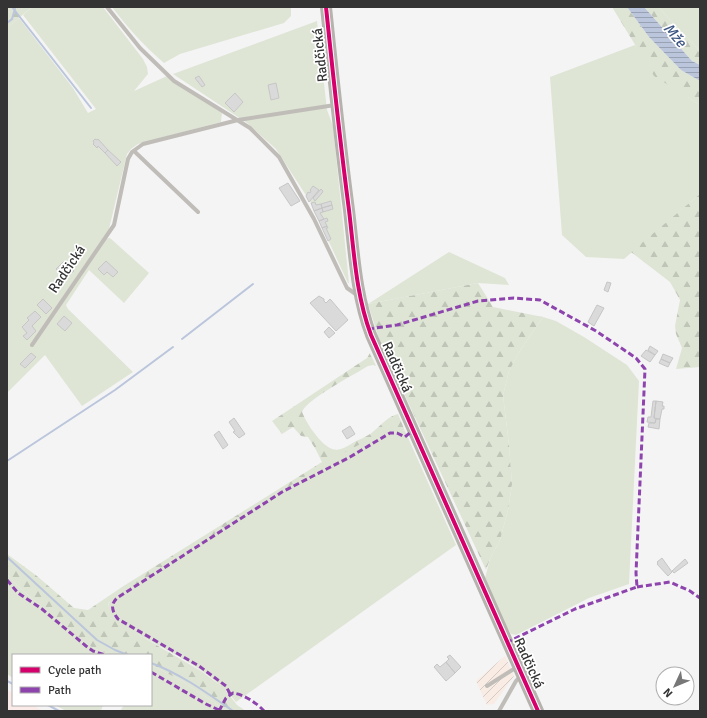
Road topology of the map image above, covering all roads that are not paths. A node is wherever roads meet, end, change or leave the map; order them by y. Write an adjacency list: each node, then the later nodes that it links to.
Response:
1 (107, 7): 4 (lane)
2 (326, 7): 3 (street, Radčická)
3 (336, 105): 4 (lane); 7 (street, Radčická)
4 (238, 120): 5 (lane); 7 (lane)
5 (134, 151): 6 (lane); 8 (lane, Radčická)
6 (198, 212)
7 (359, 296): 9 (street, Radčická)
8 (32, 345)
9 (520, 671): 10 (lane); 11 (lane); 12 (street, Radčická)
10 (487, 686)
11 (500, 711)
12 (538, 711)

